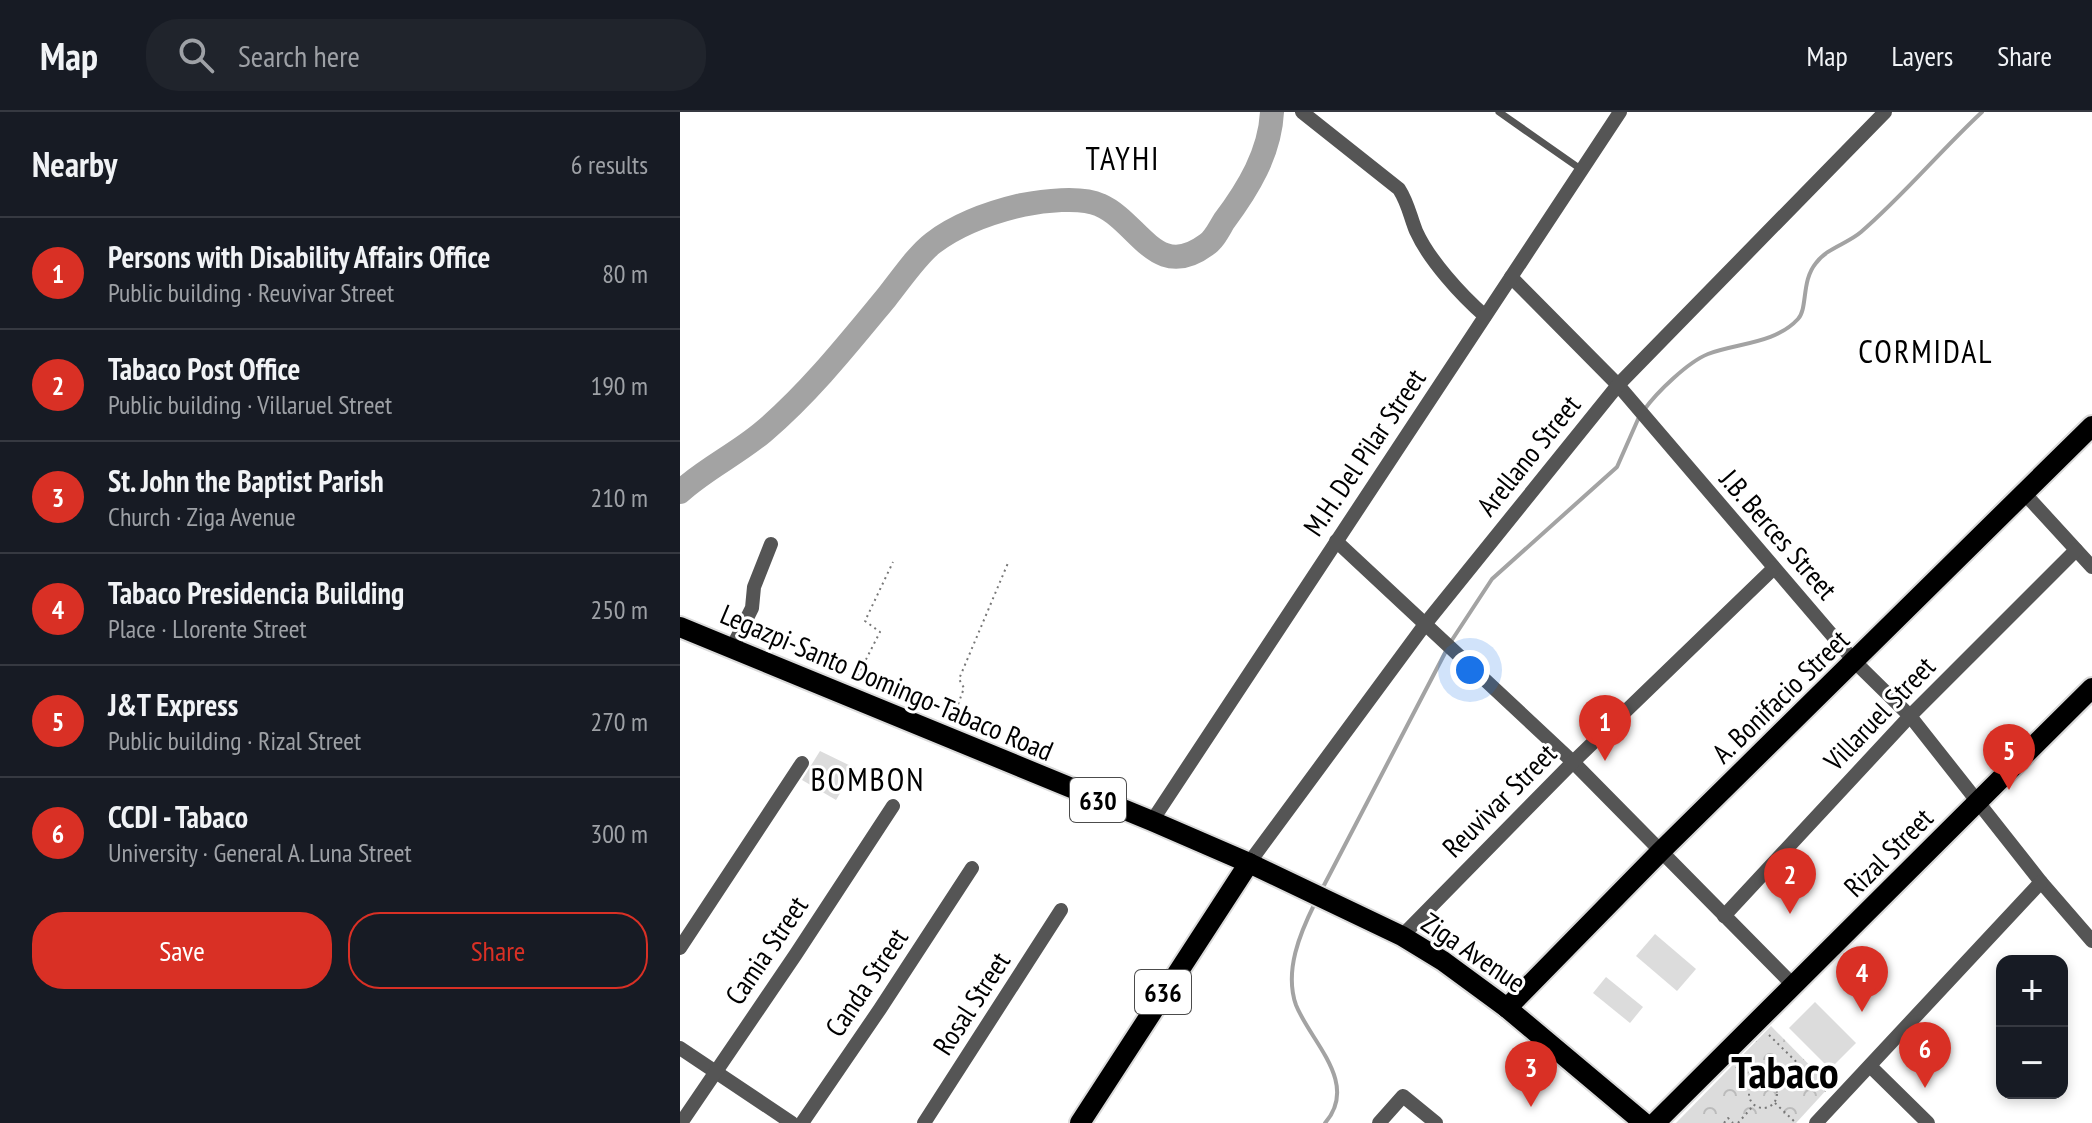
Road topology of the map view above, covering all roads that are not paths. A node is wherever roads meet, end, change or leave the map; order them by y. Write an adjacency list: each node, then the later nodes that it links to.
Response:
1 (1302, 112): 7 (street)
2 (1499, 112): 5 (lane)
3 (1620, 112): 5 (street, M.H. Del Pilar Street)
4 (1885, 112): 8 (street, Arellano Street)
5 (1582, 170): 6 (street, M.H. Del Pilar Street)
6 (1511, 277): 7 (street, M.H. Del Pilar Street); 8 (street, J.B. Berces Street)
7 (1485, 316): 11 (street, M.H. Del Pilar Street)
8 (1618, 385): 15 (street, J.B. Berces Street); 16 (street, Arellano Street)
9 (2092, 426): 10 (main road, A. Bonifacio Street)
10 (2025, 494): 13 (street); 19 (main road, A. Bonifacio Street)
11 (1336, 541): 16 (street); 26 (street, M.H. Del Pilar Street)
12 (771, 544): 18 (street)
13 (2076, 550): 14 (street); 21 (street, Villaruel Street)
14 (2092, 567)
15 (1774, 568): 19 (street, J.B. Berces Street); 22 (street, Reuvivar Street)
16 (1426, 623): 22 (street); 28 (street, Arellano Street)
17 (680, 627): 18 (main road, Legazpi-Santo Domingo-Tabaco Road / 630)
18 (732, 648): 26 (main road, Legazpi-Santo Domingo-Tabaco Road / 630)
19 (1855, 662): 21 (street, J.B. Berces Street); 27 (main road, A. Bonifacio Street)
20 (2092, 688): 24 (main road, Rizal Street)
21 (1910, 716): 24 (street, J.B. Berces Street); 32 (street, Villaruel Street)
22 (1573, 762): 27 (street); 33 (street, Reuvivar Street)
23 (802, 763): 35 (street)
24 (1978, 802): 30 (street, J.B. Berces Street); 36 (main road, Rizal Street)
25 (893, 806): 40 (street, Camia Street)
26 (1152, 821): 28 (main road, Legazpi-Santo Domingo-Tabaco Road / 630)
27 (1660, 852): 32 (street); 37 (main road, A. Bonifacio Street)
28 (1249, 863): 33 (main road, Ziga Avenue / 630); 45 (main road, 636)
29 (972, 868): 43 (street, Canda Street)
30 (2041, 882): 34 (street, J.B. Berces Street); 39 (street)
31 (1061, 910): 44 (street, Rosal Street)
32 (1724, 916): 36 (street)
33 (1402, 936): 37 (main road, Ziga Avenue / 630)
34 (2092, 941)
35 (680, 948)
36 (1794, 986): 49 (main road, Rizal Street)
37 (1507, 1008): 48 (main road, Ziga Avenue / 630)
38 (680, 1048): 40 (street)
39 (1870, 1066): 50 (street); 51 (street)
40 (715, 1071): 41 (street, Camia Street); 42 (street)
41 (681, 1123)
42 (792, 1123)
43 (802, 1123)
44 (924, 1123)
45 (1080, 1123)
46 (1379, 1123): 47 (street)
47 (1436, 1123)
48 (1644, 1123)
49 (1655, 1123)
50 (1816, 1123)
51 (1928, 1123)

